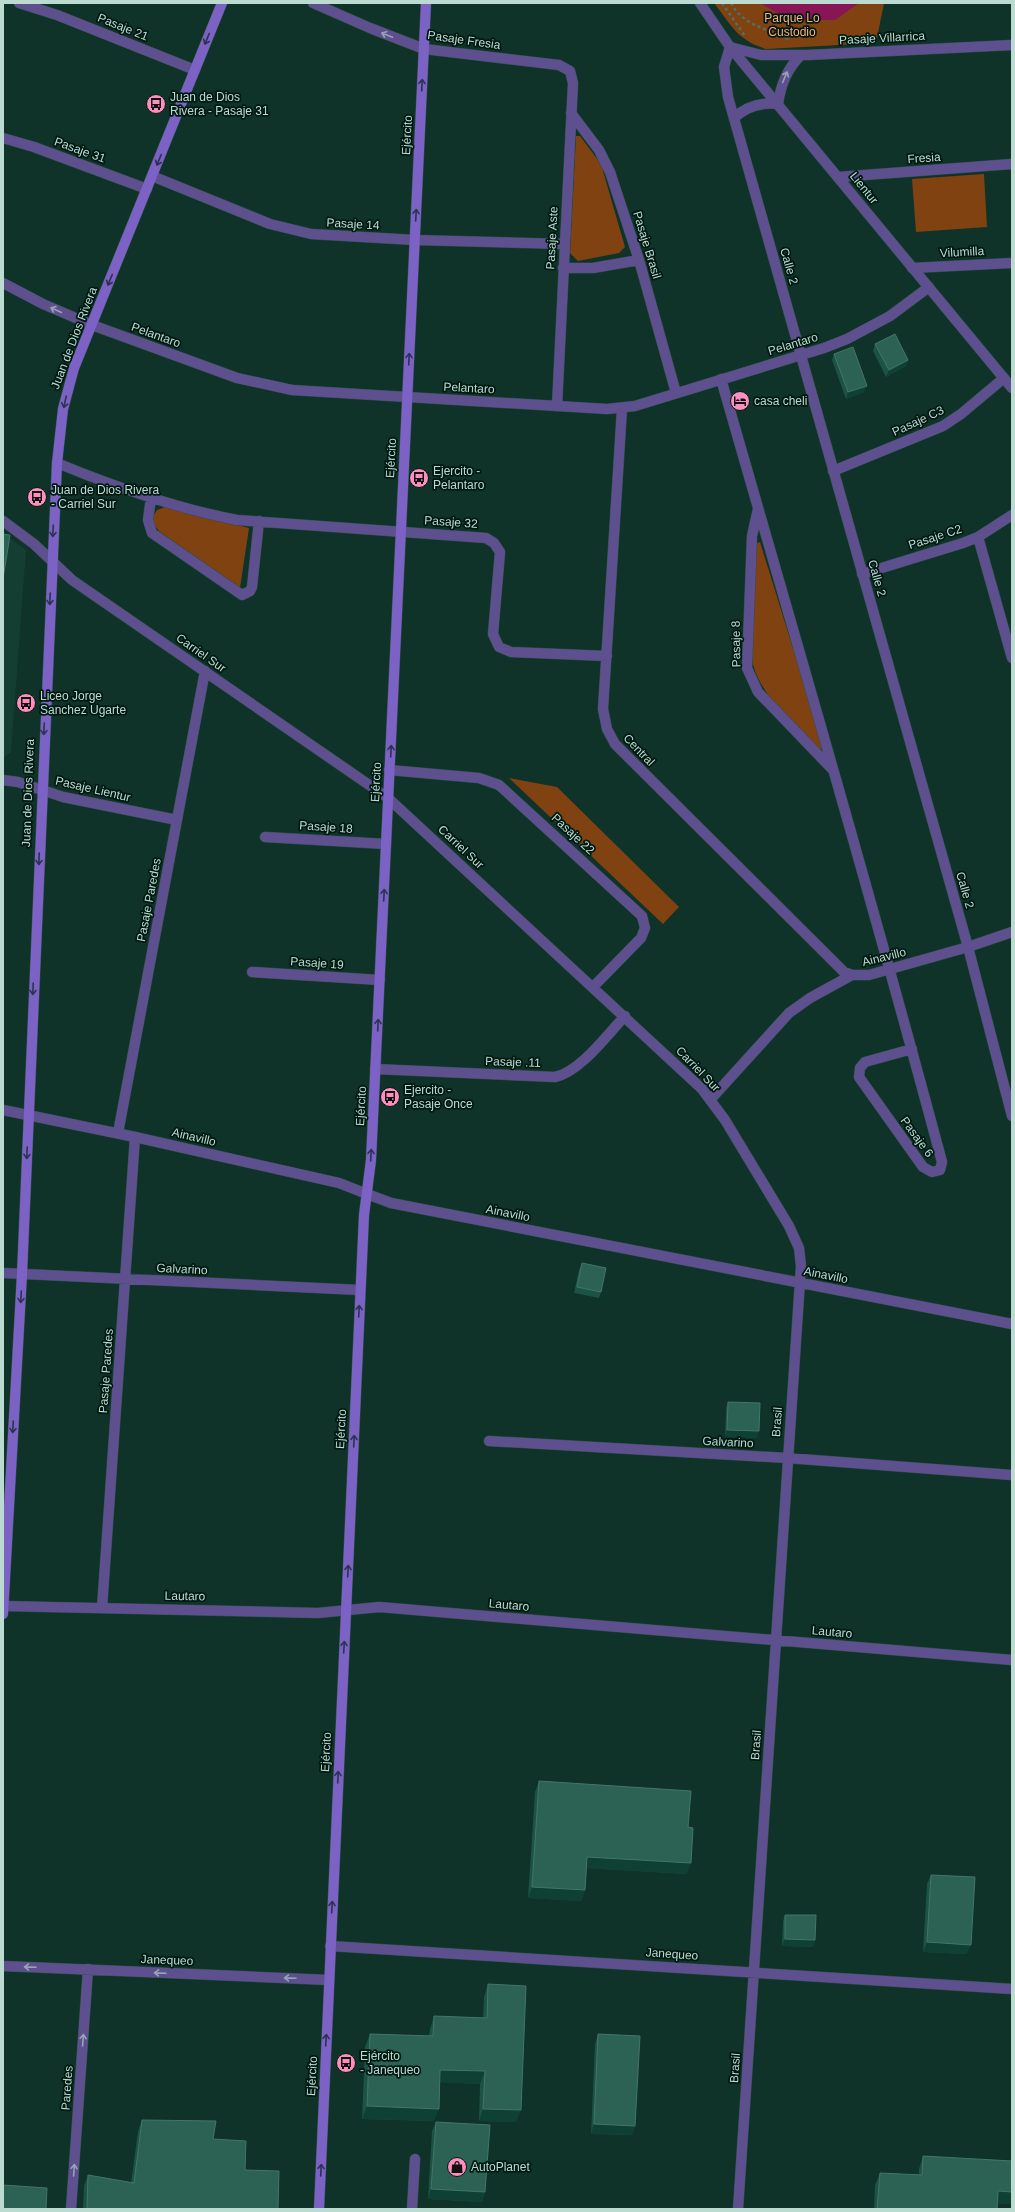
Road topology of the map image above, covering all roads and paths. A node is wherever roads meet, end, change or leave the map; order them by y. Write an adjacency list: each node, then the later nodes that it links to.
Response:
1 (18, 3): 14 (street, Pasaje 21)
2 (222, 3): 14 (main road, Juan de Dios Rivera, one-way to 14)
3 (313, 3): 12 (street, Pasaje Fresia, one-way to 3)
4 (426, 3): 12 (main road, Ejército)
5 (700, 3): 11 (street, Lientur)
6 (722, 3): 8 (path)
7 (731, 3): 9 (path)
8 (746, 38)
9 (788, 44)
10 (1012, 45): 13 (street, Pasaje Villarrica)
11 (730, 47): 13 (street, Pasaje Villarrica); 16 (street, Lientur); 18 (street, Calle 2)
12 (424, 49): 15 (street, Pasaje Fresia); 24 (main road, Ejército, one-way to 12)
13 (801, 55): 16 (street, one-way to 13)
14 (195, 70): 21 (main road, Juan de Dios Rivera, one-way to 21)
15 (570, 71): 17 (street, Pasaje Aste)
16 (778, 104): 18 (street); 22 (street, Lientur)
17 (571, 113): 25 (street, Pasaje Aste); 26 (street, Pasaje Brasil)
18 (734, 118): 33 (street, Calle 2)
19 (3, 138): 23 (street, Pasaje 31)
20 (1011, 162): 22 (street, Fresia)
21 (152, 176): 23 (main road, Juan de Dios Rivera); 24 (street, Pasaje 14)
22 (838, 177): 29 (street, Lientur)
23 (147, 189): 32 (main road, Juan de Dios Rivera, one-way to 32)
24 (415, 240): 25 (street, Pasaje 14); 38 (main road, Ejército, one-way to 24)
25 (564, 244): 28 (street, Pasaje Aste)
26 (639, 260): 28 (street); 37 (street, Pasaje Brasil)
27 (1012, 262): 29 (street, Vilumilla)
28 (563, 268): 39 (street, Pasaje Aste)
29 (912, 268): 31 (street, Lientur)
30 (3, 282): 32 (street, Pelantaro, one-way to 30)
31 (929, 288): 33 (street, Pelantaro); 34 (street, Lientur)
32 (92, 325): 38 (street, Pelantaro); 41 (main road, Juan de Dios Rivera, one-way to 41)
33 (800, 355): 35 (street, Pelantaro); 42 (street, Calle 2)
34 (1004, 378): 36 (street, Lientur); 42 (street, Pasaje C3)
35 (721, 379): 37 (street, Pelantaro); 44 (street, Pasaje 8)
36 (1012, 388)
37 (676, 394): 40 (street, Pelantaro)
38 (407, 398): 39 (street, Pelantaro); 48 (main road, Ejército)
39 (557, 406): 40 (street, Pelantaro)
40 (622, 409): 52 (street, Central)
41 (57, 463): 43 (street, Pasaje 32); 50 (main road, Juan de Dios Rivera, one-way to 50)
42 (833, 471): 51 (street, Calle 2)
43 (151, 498): 47 (street, Pasaje 32); 47 (street)
44 (758, 509): 56 (street, Pasaje 8); 56 (street, Pasaje 8)
45 (1012, 516): 49 (street, Pasaje C2)
46 (3, 520): 50 (street, Carriel Sur)
47 (259, 521): 48 (street, Pasaje 32)
48 (401, 531): 52 (street, Pasaje 32); 55 (main road, Ejército, one-way to 48)
49 (978, 537): 51 (street, Pasaje C2); 53 (street)
50 (51, 560): 54 (street, Carriel Sur); 58 (main road, Juan de Dios Rivera, one-way to 58)
51 (862, 574): 64 (street, Calle 2)
52 (607, 656): 67 (street, Central)
53 (1012, 658)
54 (205, 671): 59 (street, Carriel Sur); 60 (street, Pasaje Paredes)
55 (390, 770): 59 (main road, Ejército); 69 (street, Pasaje 22)
56 (834, 770): 65 (street, Pasaje 8)
57 (3, 780): 58 (street, Pasaje Lientur)
58 (41, 790): 60 (street, Pasaje Lientur); 75 (main road, Juan de Dios Rivera, one-way to 75)
59 (388, 798): 62 (main road, Ejército); 69 (street, Carriel Sur)
60 (177, 820): 77 (street, Pasaje Paredes)
61 (265, 836): 62 (street, Pasaje 18)
62 (386, 844): 68 (main road, Ejército, one-way to 62)
63 (1012, 932): 64 (street, Ainavillo)
64 (968, 947): 65 (street, Ainavillo); 76 (street, Calle 2)
65 (890, 969): 67 (street, Ainavillo); 71 (street, Pasaje 6)
66 (252, 972): 68 (street, Pasaje 19)
67 (852, 975): 73 (street, Ainavillo)
68 (380, 980): 72 (main road, Ejército, one-way to 68)
69 (593, 986): 70 (street, Carriel Sur)
70 (625, 1016): 72 (street, Pasaje .11); 73 (street, Carriel Sur)
71 (912, 1049): 71 (street, Pasaje 6)
72 (376, 1069): 79 (main road, Ejército, one-way to 72)
73 (710, 1100): 83 (street, Carriel Sur)
74 (3, 1110): 75 (street, Ainavillo)
75 (28, 1114): 77 (street, Ainavillo); 81 (main road, Juan de Dios Rivera, one-way to 81)
76 (1012, 1116)
77 (118, 1133): 78 (street, Ainavillo)
78 (135, 1137): 79 (street, Ainavillo); 82 (street, Pasaje Paredes)
79 (366, 1194): 83 (street, Ainavillo); 84 (main road, Ejército)
80 (3, 1273): 81 (street, Galvarino)
81 (22, 1274): 82 (street, Galvarino); 89 (main road, Juan de Dios Rivera, one-way to 89)
82 (126, 1279): 84 (street, Galvarino); 90 (street, Pasaje Paredes)
83 (799, 1283): 85 (street, Ainavillo); 87 (street, Brasil)
84 (360, 1290): 91 (main road, Ejército, one-way to 84)
85 (1012, 1324)
86 (490, 1441): 87 (street, Galvarino)
87 (788, 1458): 88 (street, Galvarino); 93 (street, Brasil)
88 (1012, 1475)
89 (3, 1606): 90 (street, Lautaro); 92 (main road, Juan de Dios Rivera)
90 (102, 1608): 91 (street, Lautaro)
91 (346, 1610): 93 (street, Lautaro); 95 (main road, Ejército, one-way to 91)
92 (3, 1614)
93 (776, 1641): 94 (street, Lautaro); 98 (street, Brasil)
94 (1012, 1660)
95 (330, 1946): 98 (street, Janequeo); 99 (main road, Ejército)
96 (3, 1966): 97 (street, Janequeo, one-way to 96)
97 (88, 1969): 99 (street, Janequeo, one-way to 97); 102 (street, Paredes, one-way to 97)
98 (754, 1972): 100 (street, Janequeo); 105 (street, Brasil)
99 (329, 1980): 103 (main road, Ejército, one-way to 99)
100 (1012, 1989)
101 (415, 2159): 104 (street)
102 (71, 2209)
103 (319, 2209)
104 (412, 2209)
105 (738, 2209)

